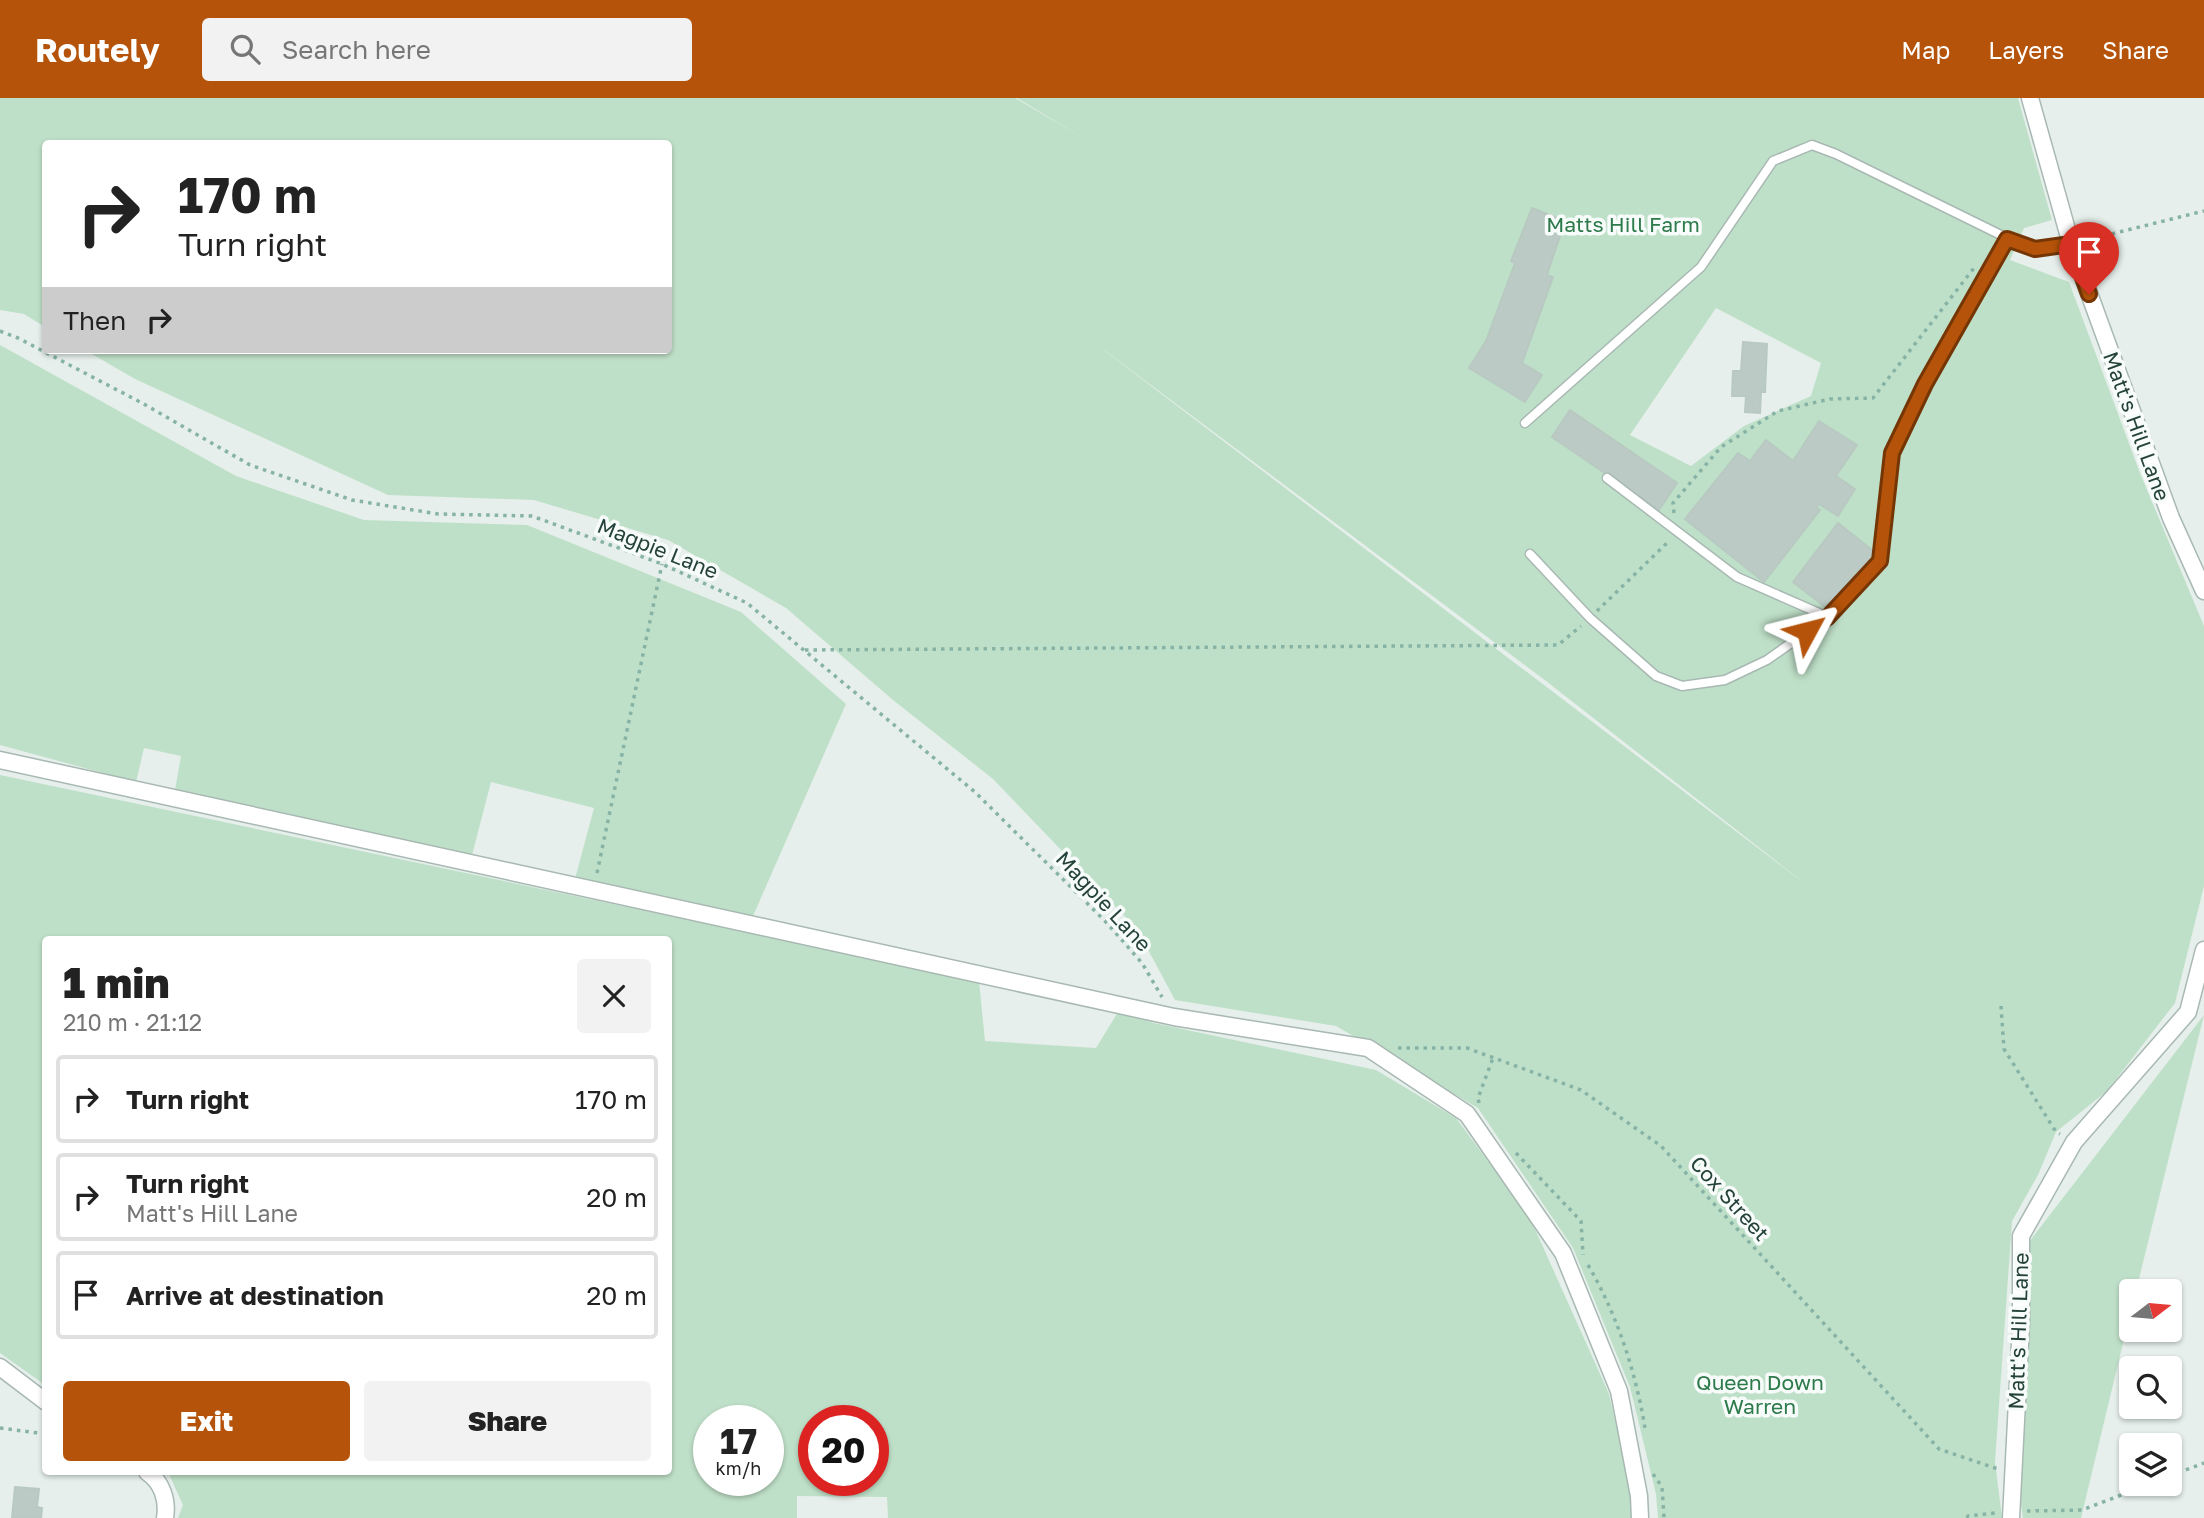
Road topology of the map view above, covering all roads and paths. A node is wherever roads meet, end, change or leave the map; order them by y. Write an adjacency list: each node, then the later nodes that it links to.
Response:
1 (2030, 98): 4 (street, Matt's Hill Lane)
2 (2204, 211): 4 (path)
3 (2007, 239): 4 (lane); 9 (lane); 15 (lane)
4 (2071, 244): 14 (street, Matt's Hill Lane)
5 (1977, 264): 11 (path)
6 (0, 331): 7 (path, Magpie Lane)
7 (42, 351)
8 (49, 354): 13 (path, Magpie Lane)
9 (1525, 423)
10 (1607, 478): 11 (lane)
11 (1678, 532): 15 (lane); 16 (path)
12 (1530, 554): 16 (lane)
13 (662, 564): 17 (path, Magpie Lane); 19 (path)
14 (2204, 591)
15 (1828, 617): 16 (lane)
16 (1590, 618): 17 (path)
17 (803, 650): 22 (path, Magpie Lane)
18 (0, 760): 19 (street)
19 (594, 890): 22 (street)
20 (2204, 950): 24 (street, Matt's Hill Lane)
21 (2001, 1006): 24 (path)
22 (1174, 1017): 23 (street)
23 (1368, 1048): 31 (path, Cox Street); 36 (street)
24 (2074, 1142): 31 (street, Matt's Hill Lane)
25 (0, 1367): 26 (street)
26 (42, 1399)
27 (0, 1428): 28 (path)
28 (42, 1433)
29 (2204, 1463): 30 (path)
30 (2182, 1471)
31 (2012, 1474): 34 (street, Matt's Hill Lane)
32 (151, 1475): 35 (street)
33 (2119, 1496): 34 (path)
34 (2011, 1515): 37 (path)
35 (165, 1518)
36 (1640, 1518)
37 (1966, 1518)

